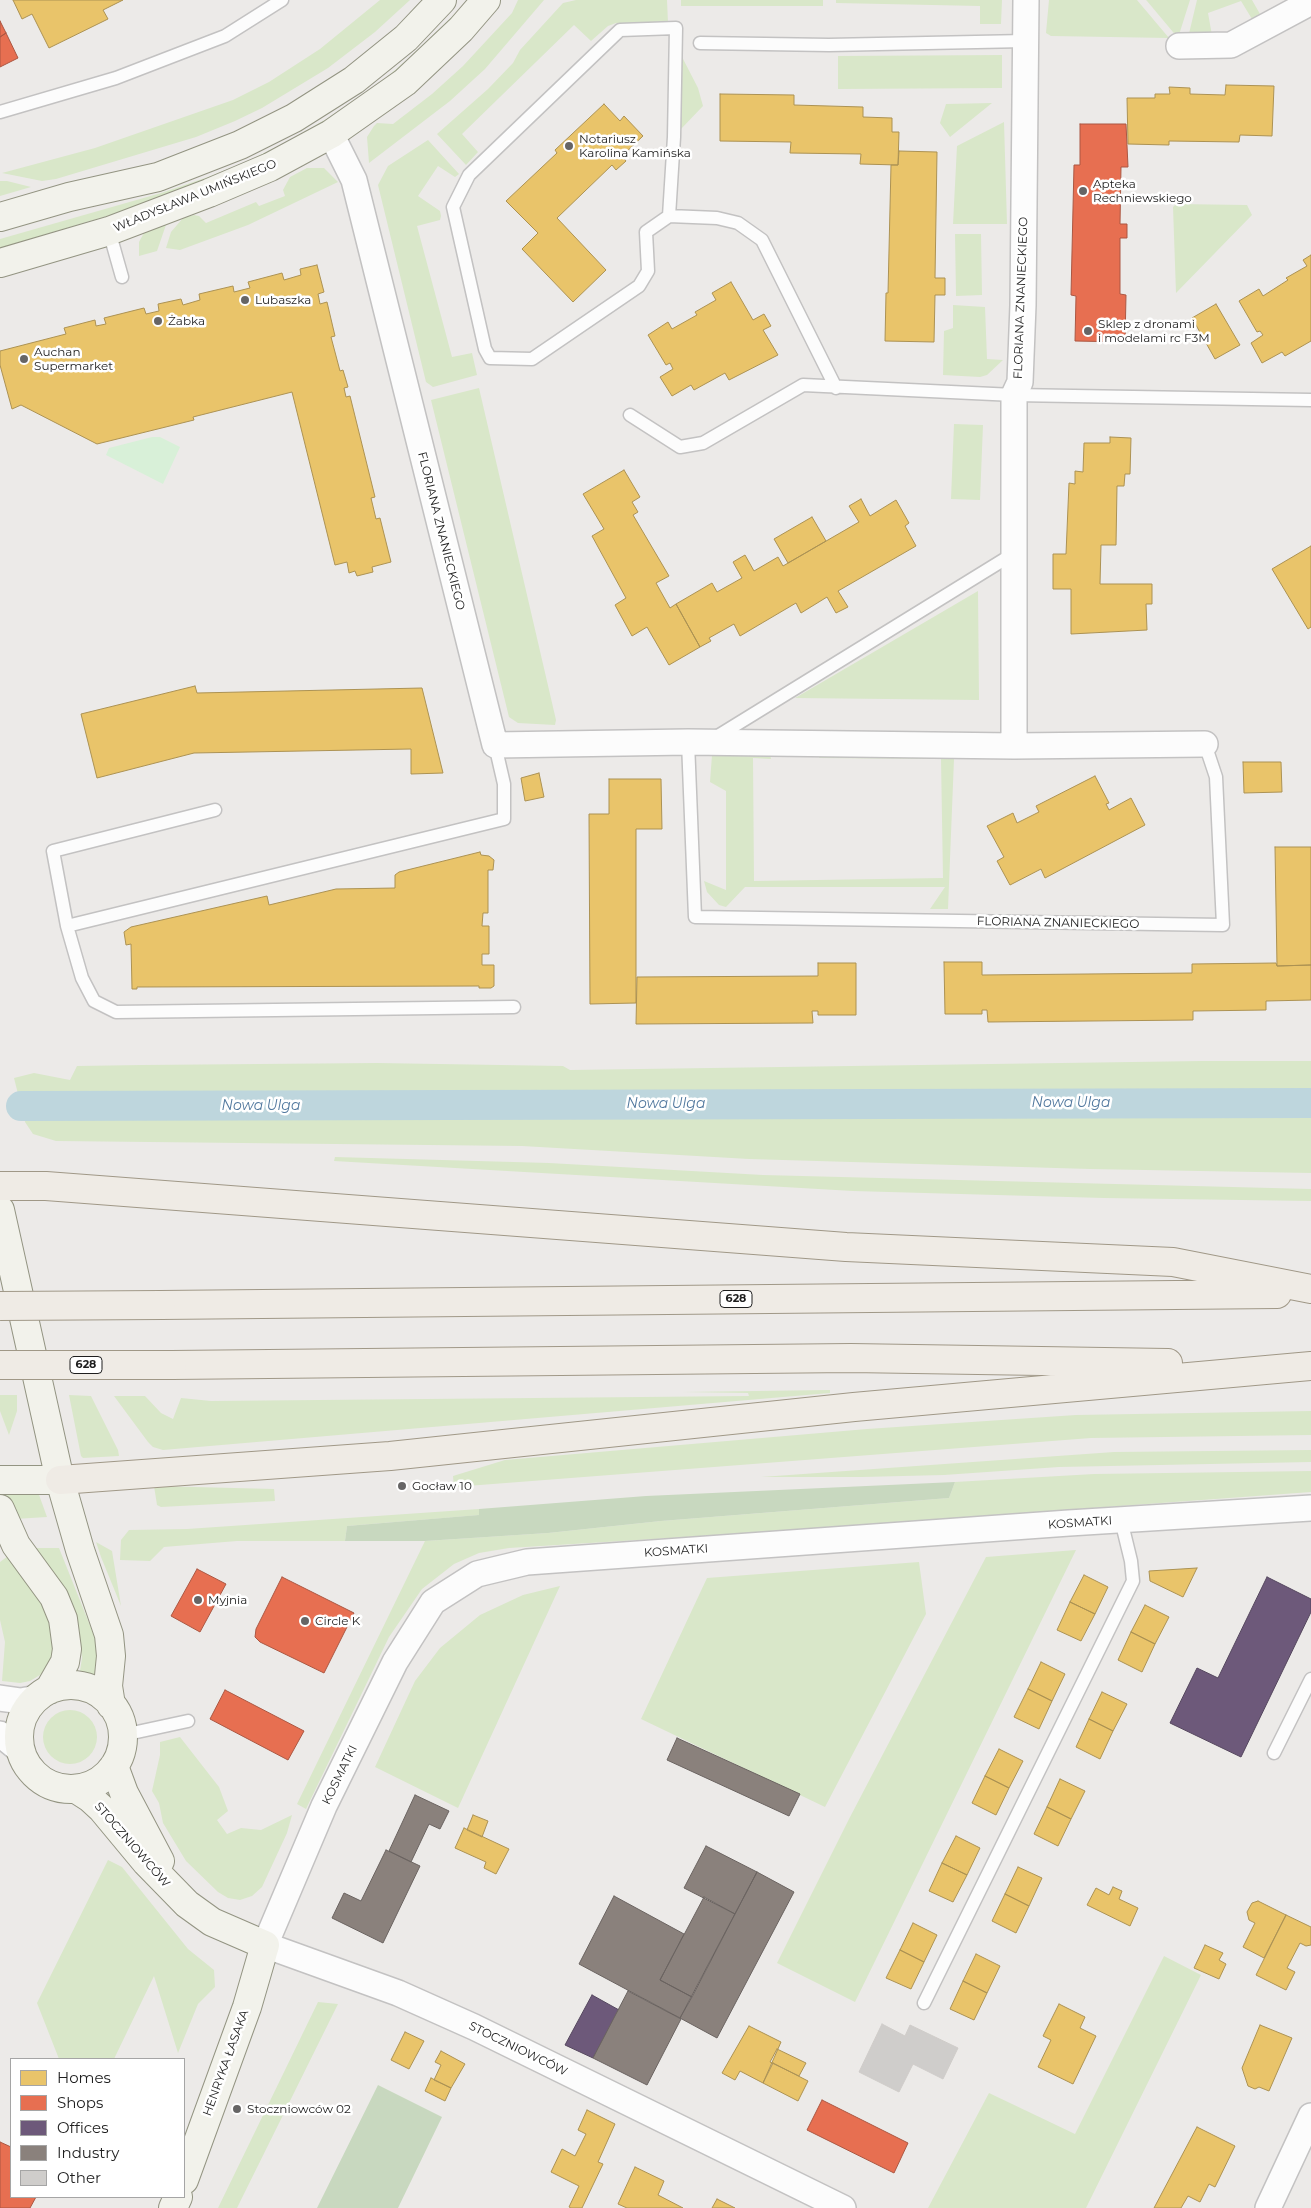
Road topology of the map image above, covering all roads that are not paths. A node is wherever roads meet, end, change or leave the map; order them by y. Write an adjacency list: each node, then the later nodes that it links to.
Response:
1 (282, 0): 9 (lane)
2 (442, 0): 12 (street)
3 (486, 0): 10 (street, WŁADYSŁAWA UMIŃSKIEGO)
4 (1026, 0): 6 (street, FLORIANA ZNANIECKIEGO)
5 (1311, 2): 8 (street)
6 (1026, 41): 7 (lane); 17 (street, FLORIANA ZNANIECKIEGO)
7 (700, 43)
8 (1179, 46)
9 (0, 112)
10 (331, 134): 13 (street, WŁADYSŁAWA UMIŃSKIEGO); 23 (street, FLORIANA ZNANIECKIEGO)
11 (669, 216): 11 (lane); 16 (lane)
12 (0, 217)
13 (109, 231): 14 (street, WŁADYSŁAWA UMIŃSKIEGO); 15 (lane)
14 (0, 263)
15 (122, 276)
16 (836, 388): 17 (lane); 19 (lane)
17 (1014, 395): 18 (lane); 20 (street, FLORIANA ZNANIECKIEGO)
18 (1311, 400)
19 (630, 415)
20 (1013, 554): 21 (lane); 24 (street, FLORIANA ZNANIECKIEGO)
21 (698, 742): 22 (lane, FLORIANA ZNANIECKIEGO); 23 (street, FLORIANA ZNANIECKIEGO); 24 (street, FLORIANA ZNANIECKIEGO)
22 (1205, 744): 24 (street, FLORIANA ZNANIECKIEGO)
23 (495, 746): 26 (lane)
24 (1014, 746)
25 (215, 810): 26 (lane)
26 (67, 926): 27 (lane)
27 (514, 1007)
28 (0, 1186): 30 (main road)
29 (0, 1210): 36 (street)
30 (1311, 1289)
31 (1311, 1294): 32 (main road, 628, bridge)
32 (0, 1306)
33 (0, 1365): 34 (main road, 628, bridge)
34 (1311, 1366): 36 (main road)
35 (0, 1480): 36 (street)
36 (60, 1480): 43 (street)
37 (1311, 1508): 39 (street, KOSMATKI)
38 (0, 1509): 41 (street)
39 (1121, 1520): 51 (street, KOSMATKI); 52 (lane)
40 (1311, 1679): 47 (lane)
41 (43, 1694): 42 (street); 43 (street); 46 (street)
42 (0, 1698)
43 (111, 1704): 45 (street)
44 (188, 1721): 45 (lane)
45 (123, 1735): 48 (street)
46 (10, 1742): 49 (street)
47 (1274, 1753)
48 (114, 1766): 49 (street); 50 (street, STOCZNIOWCÓW)
49 (76, 1789): 50 (street, STOCZNIOWCÓW)
50 (187, 1904): 51 (street, STOCZNIOWCÓW)
51 (265, 1945): 54 (street, HENRYKA ŁASAKA); 55 (street, STOCZNIOWCÓW)
52 (924, 2002)
53 (1311, 2116): 56 (street)
54 (185, 2177)
55 (843, 2208)
56 (1268, 2208)

